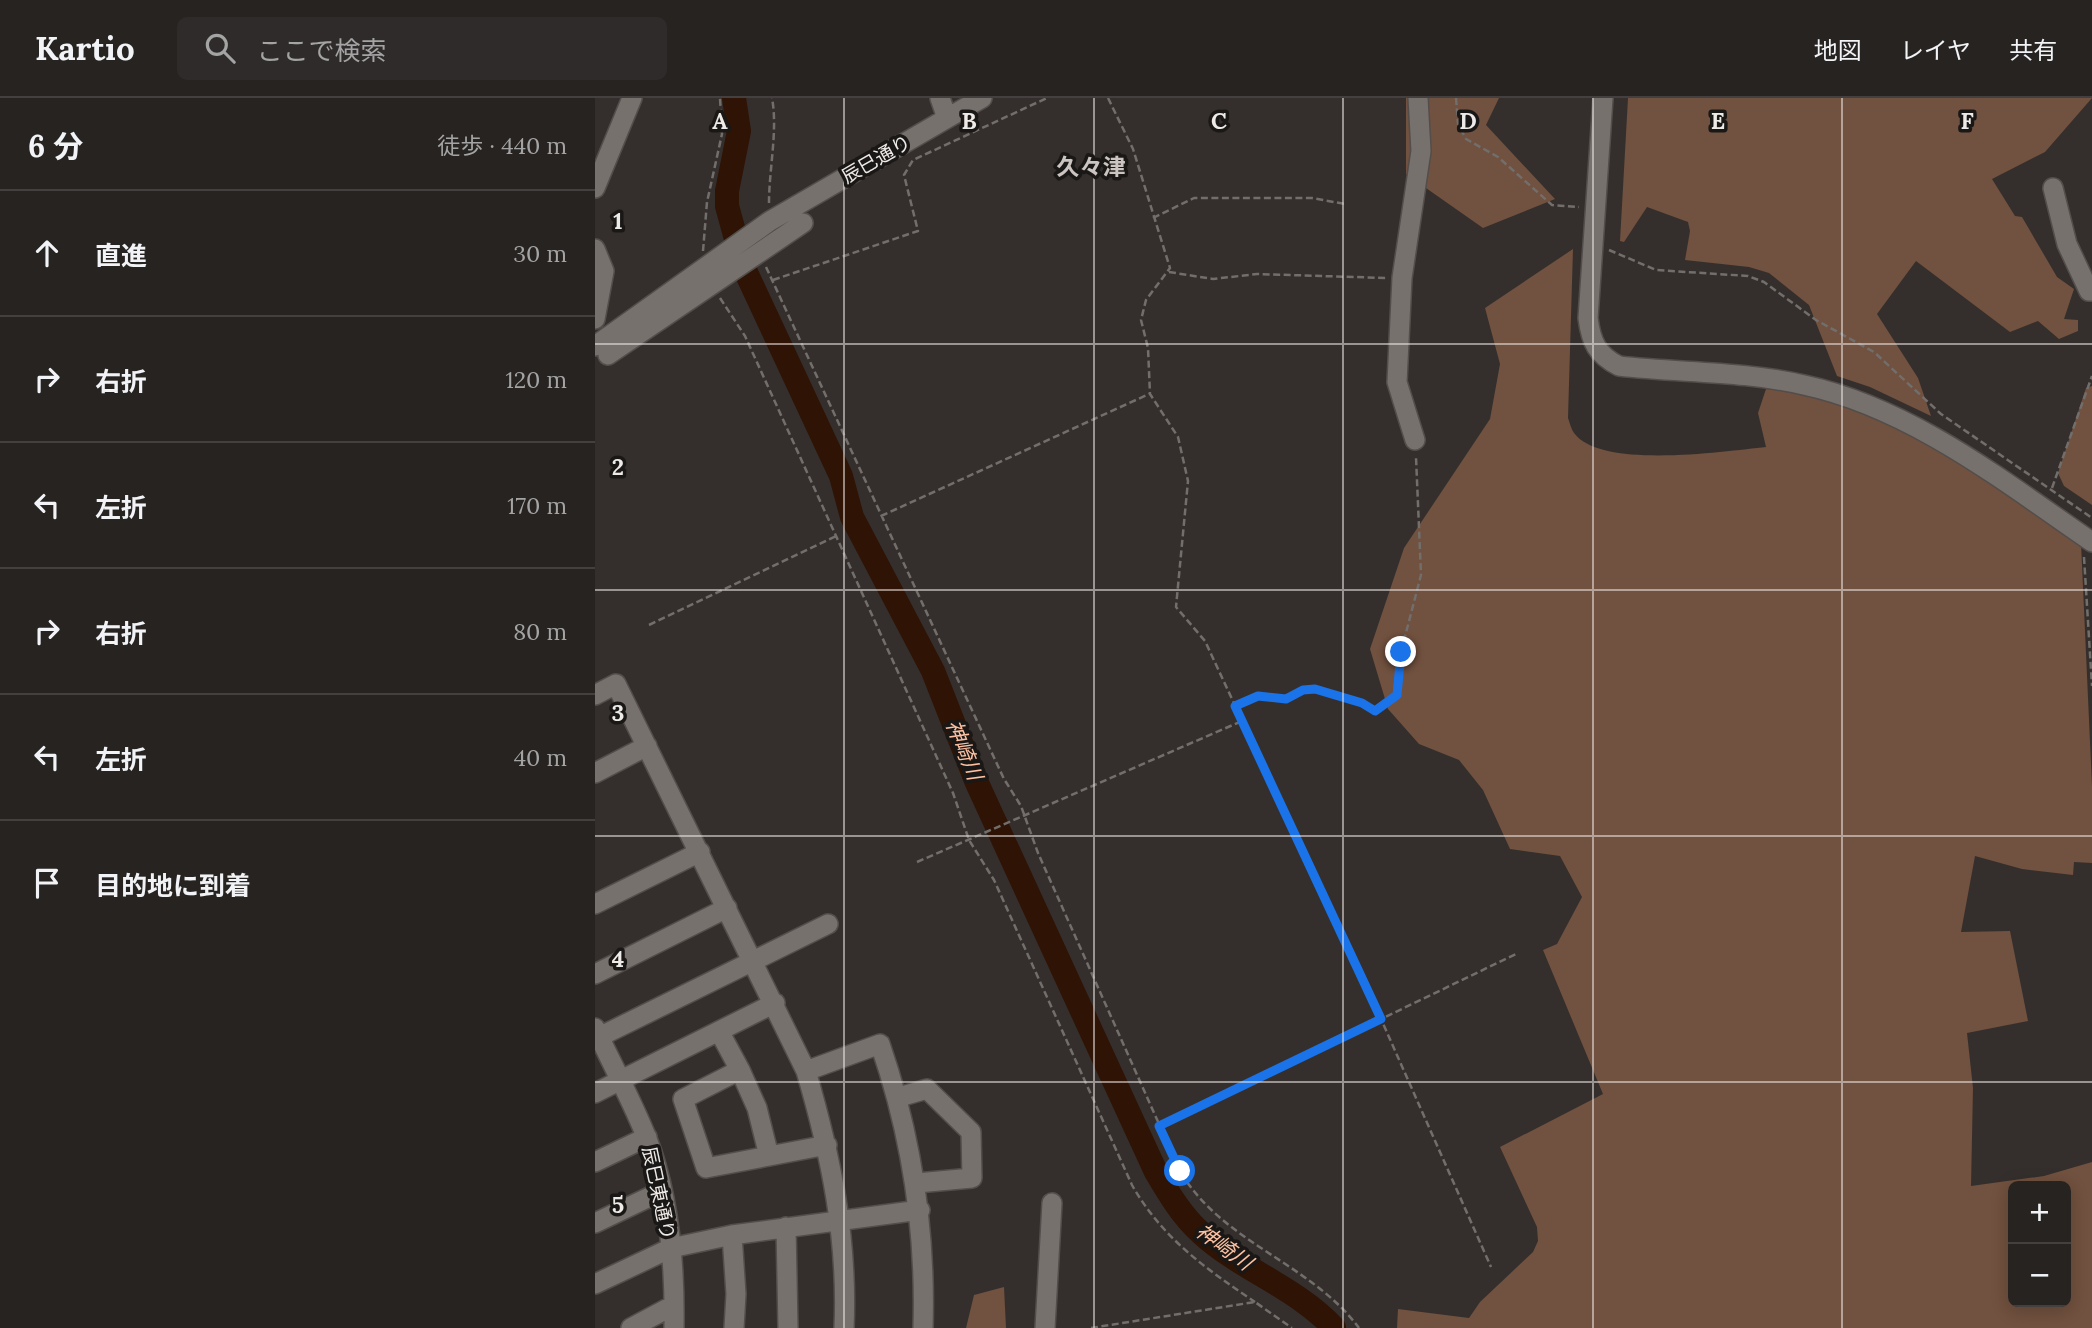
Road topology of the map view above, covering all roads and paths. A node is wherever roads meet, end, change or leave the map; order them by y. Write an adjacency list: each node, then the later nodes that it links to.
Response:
1 (632, 98): 12 (street)
2 (720, 98): 21 (path)
3 (772, 98): 17 (path)
4 (940, 98): 11 (street)
5 (982, 98): 11 (street, 辰巳通り)
6 (1047, 98): 32 (path)
7 (1108, 98): 16 (path)
8 (1418, 98): 23 (street)
9 (1457, 98): 15 (path)
10 (1602, 98): 15 (street)
11 (947, 118): 17 (street, 辰巳通り)
12 (595, 188)
13 (2053, 188): 25 (street)
14 (1345, 204): 16 (path)
15 (1596, 208): 20 (street)
16 (1153, 218): 22 (path)
17 (770, 220): 21 (street, 辰巳通り)
18 (803, 223): 24 (street)
19 (595, 248): 26 (street)
20 (1592, 248): 31 (path); 35 (street)
21 (702, 267): 27 (street)
22 (1169, 272): 23 (path); 29 (path)
23 (1402, 278): 30 (street)
24 (712, 287): 27 (street); 34 (path)
25 (2092, 291)
26 (595, 319)
27 (599, 345)
28 (2092, 376): 31 (path)
29 (1150, 394): 32 (path); 40 (path)
30 (1415, 440): 40 (path)
31 (2052, 488): 33 (path)
32 (881, 516): 45 (path)
33 (2092, 518)
34 (836, 536): 36 (path); 46 (path)
35 (2090, 546): 37 (path)
36 (649, 625)
37 (2092, 686)
38 (595, 695): 39 (street)
39 (622, 695): 41 (street); 43 (street)
40 (1235, 706): 42 (path)
41 (595, 708)
42 (1242, 721): 45 (path); 56 (path)
43 (647, 746): 44 (street); 47 (street)
44 (595, 773)
45 (1024, 814): 46 (path); 64 (path)
46 (969, 840): 48 (path); 80 (path)
47 (700, 852): 49 (street); 50 (street)
48 (917, 862)
49 (595, 904)
50 (727, 908): 53 (street); 54 (street)
51 (828, 924): 53 (street)
52 (1518, 953): 56 (path)
53 (753, 960): 55 (street); 58 (street)
54 (595, 974)
55 (775, 1003): 57 (street); 60 (street)
56 (1381, 1019): 64 (path); 78 (path)
57 (719, 1031): 59 (street); 61 (street)
58 (597, 1032): 61 (street, 辰巳東通り)
59 (740, 1070): 67 (street); 67 (street)
60 (806, 1071): 63 (street); 66 (street)
61 (620, 1080): 62 (street); 65 (street, 辰巳東通り)
62 (595, 1093)
63 (899, 1097): 69 (street); 69 (street)
64 (1159, 1126): 91 (path)
65 (646, 1137): 68 (street); 70 (street, 辰巳東通り)
66 (827, 1145): 67 (street); 73 (street)
67 (769, 1156)
68 (595, 1162)
69 (917, 1183): 72 (street)
70 (662, 1191): 74 (street); 77 (street, 辰巳東通り)
71 (1052, 1203): 88 (street)
72 (920, 1210): 73 (street); 87 (street)
73 (841, 1219): 75 (street); 86 (street)
74 (595, 1223)
75 (786, 1227): 76 (street); 85 (street)
76 (732, 1235): 77 (street); 84 (street)
77 (671, 1248): 79 (street); 81 (street, 辰巳東通り)
78 (1491, 1267)
79 (595, 1284)
80 (1255, 1302): 89 (path); 90 (path)
81 (674, 1305): 82 (street); 83 (street, 辰巳東通り)
82 (631, 1328)
83 (674, 1328)
84 (734, 1328)
85 (788, 1328)
86 (844, 1328)
87 (923, 1328)
88 (1045, 1328)
89 (1091, 1328)
90 (1292, 1328)
91 (1359, 1328)

